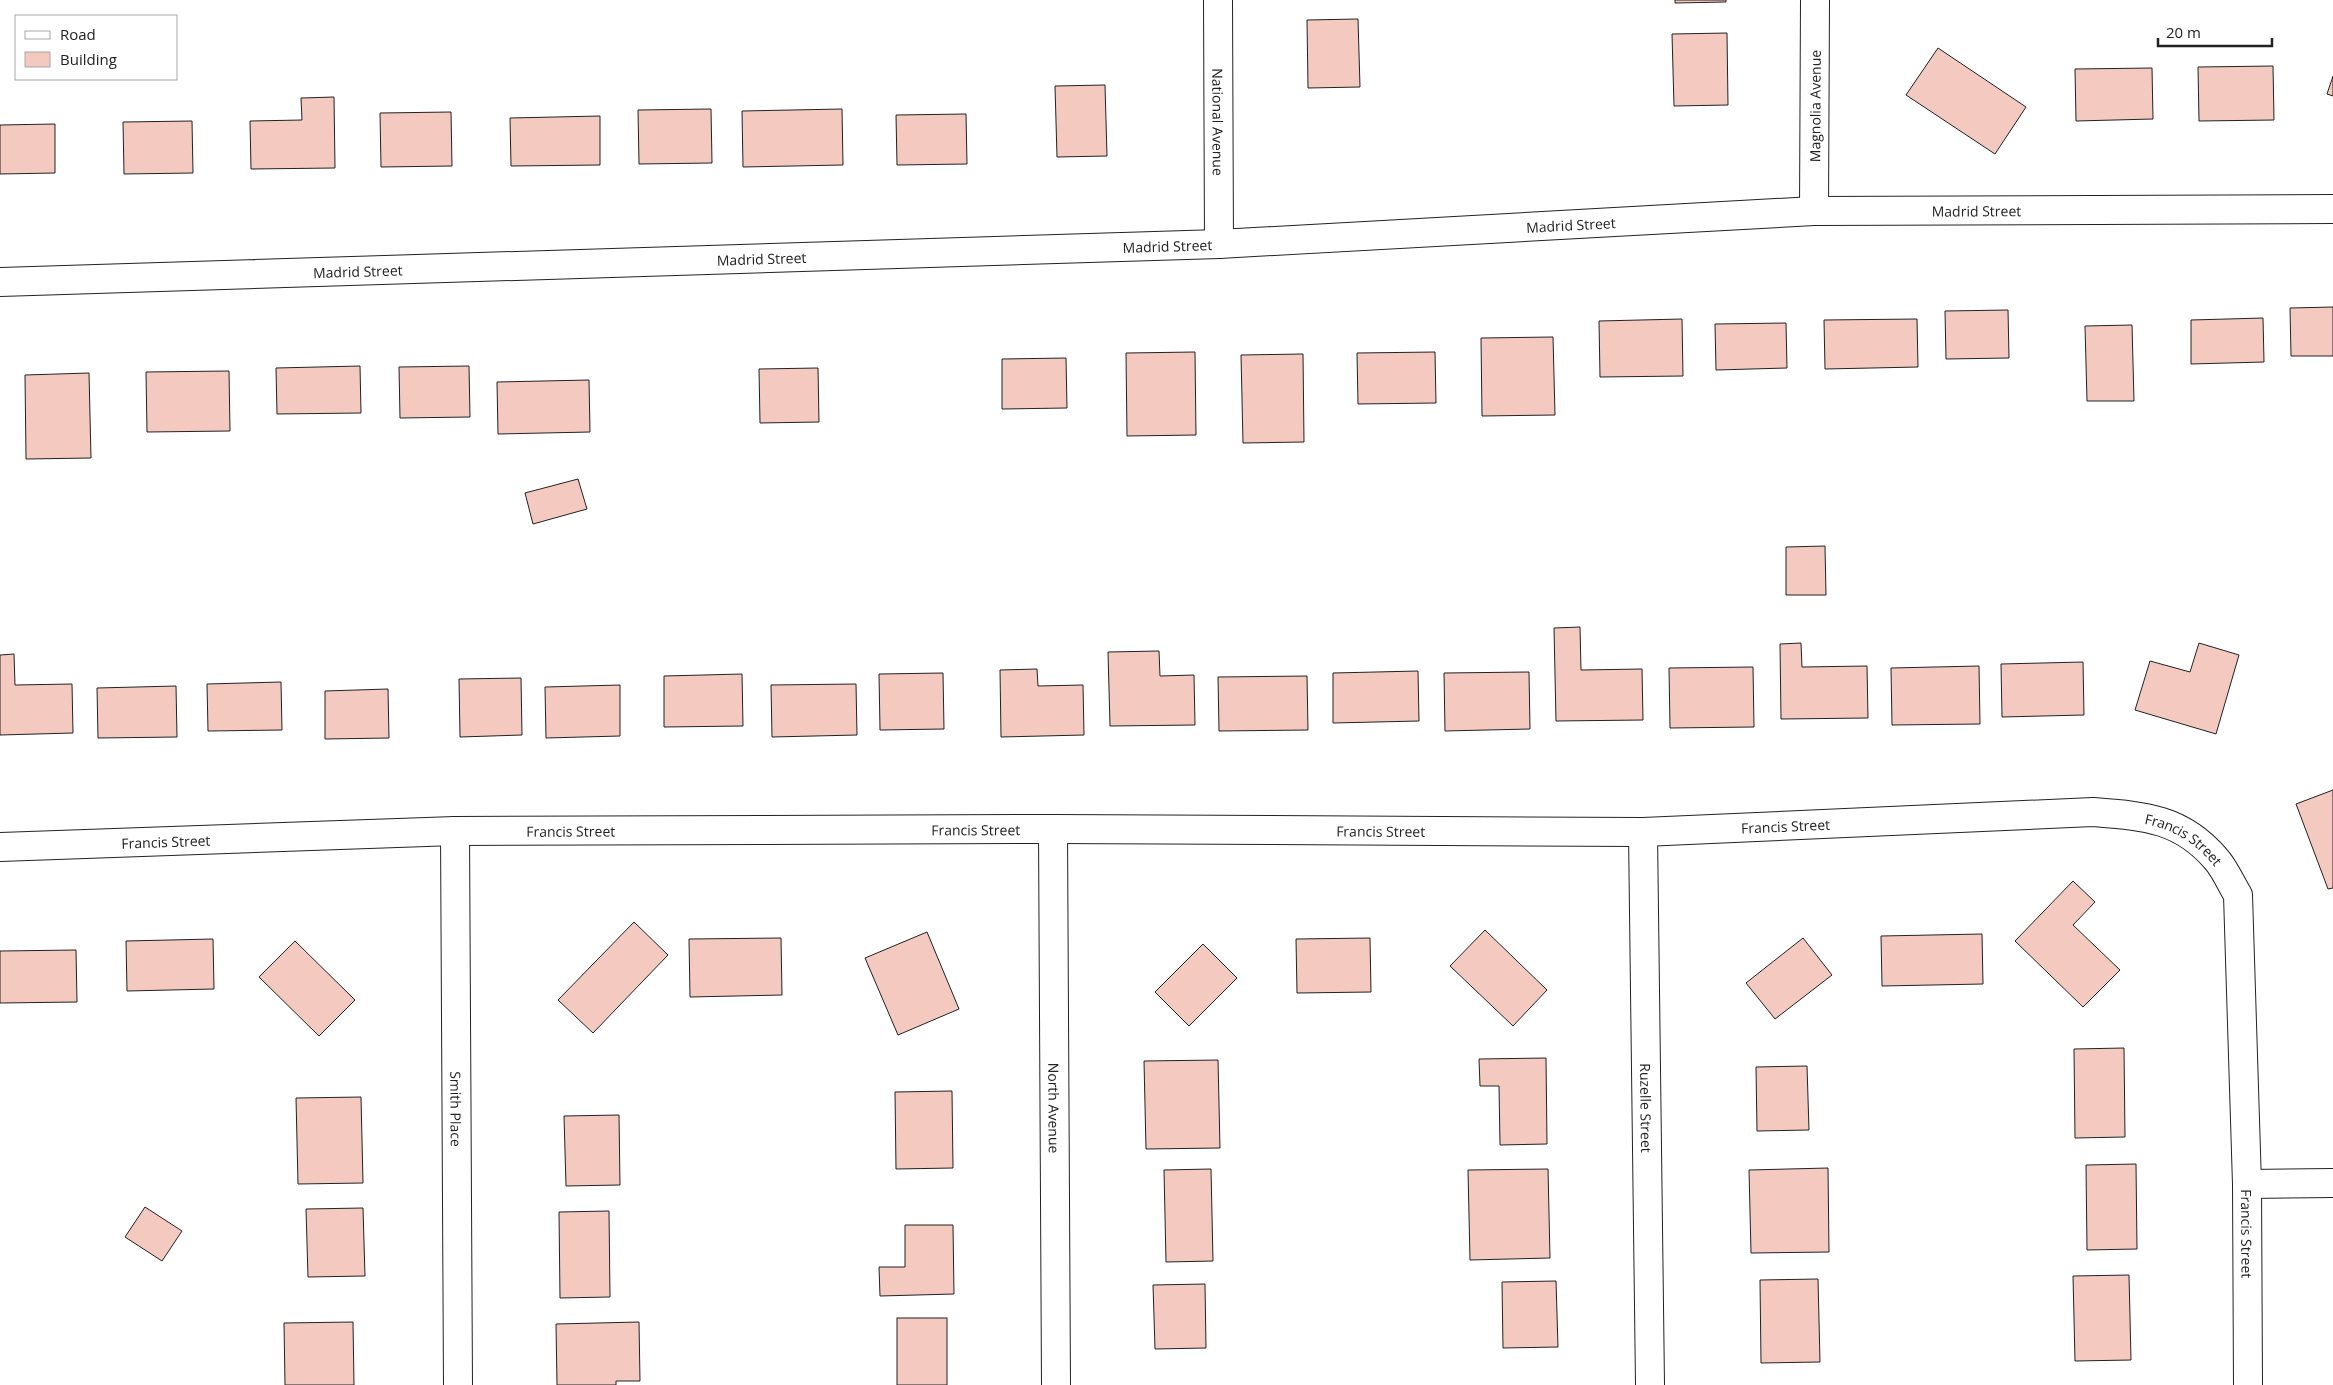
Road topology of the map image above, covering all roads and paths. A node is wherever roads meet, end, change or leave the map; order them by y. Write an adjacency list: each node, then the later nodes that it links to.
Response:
1 (1218, 0): 5 (street, National Avenue)
2 (1815, 0): 4 (street, Magnolia Avenue)
3 (2333, 209): 4 (street, Madrid Street)
4 (1814, 211): 5 (street, Madrid Street)
5 (1219, 244): 6 (street, Madrid Street)
6 (0, 282)
7 (1053, 829): 8 (street, Francis Street); 9 (street, Francis Street); 14 (street, North Avenue)
8 (455, 831): 10 (street, Francis Street); 13 (street, Smith Place)
9 (1643, 832): 12 (street, Francis Street); 15 (street, Ruzelle Street)
10 (0, 847)
11 (2333, 1183): 12 (street)
12 (2247, 1184): 16 (street, Francis Street)
13 (458, 1385)
14 (1056, 1385)
15 (1650, 1385)
16 (2248, 1385)

